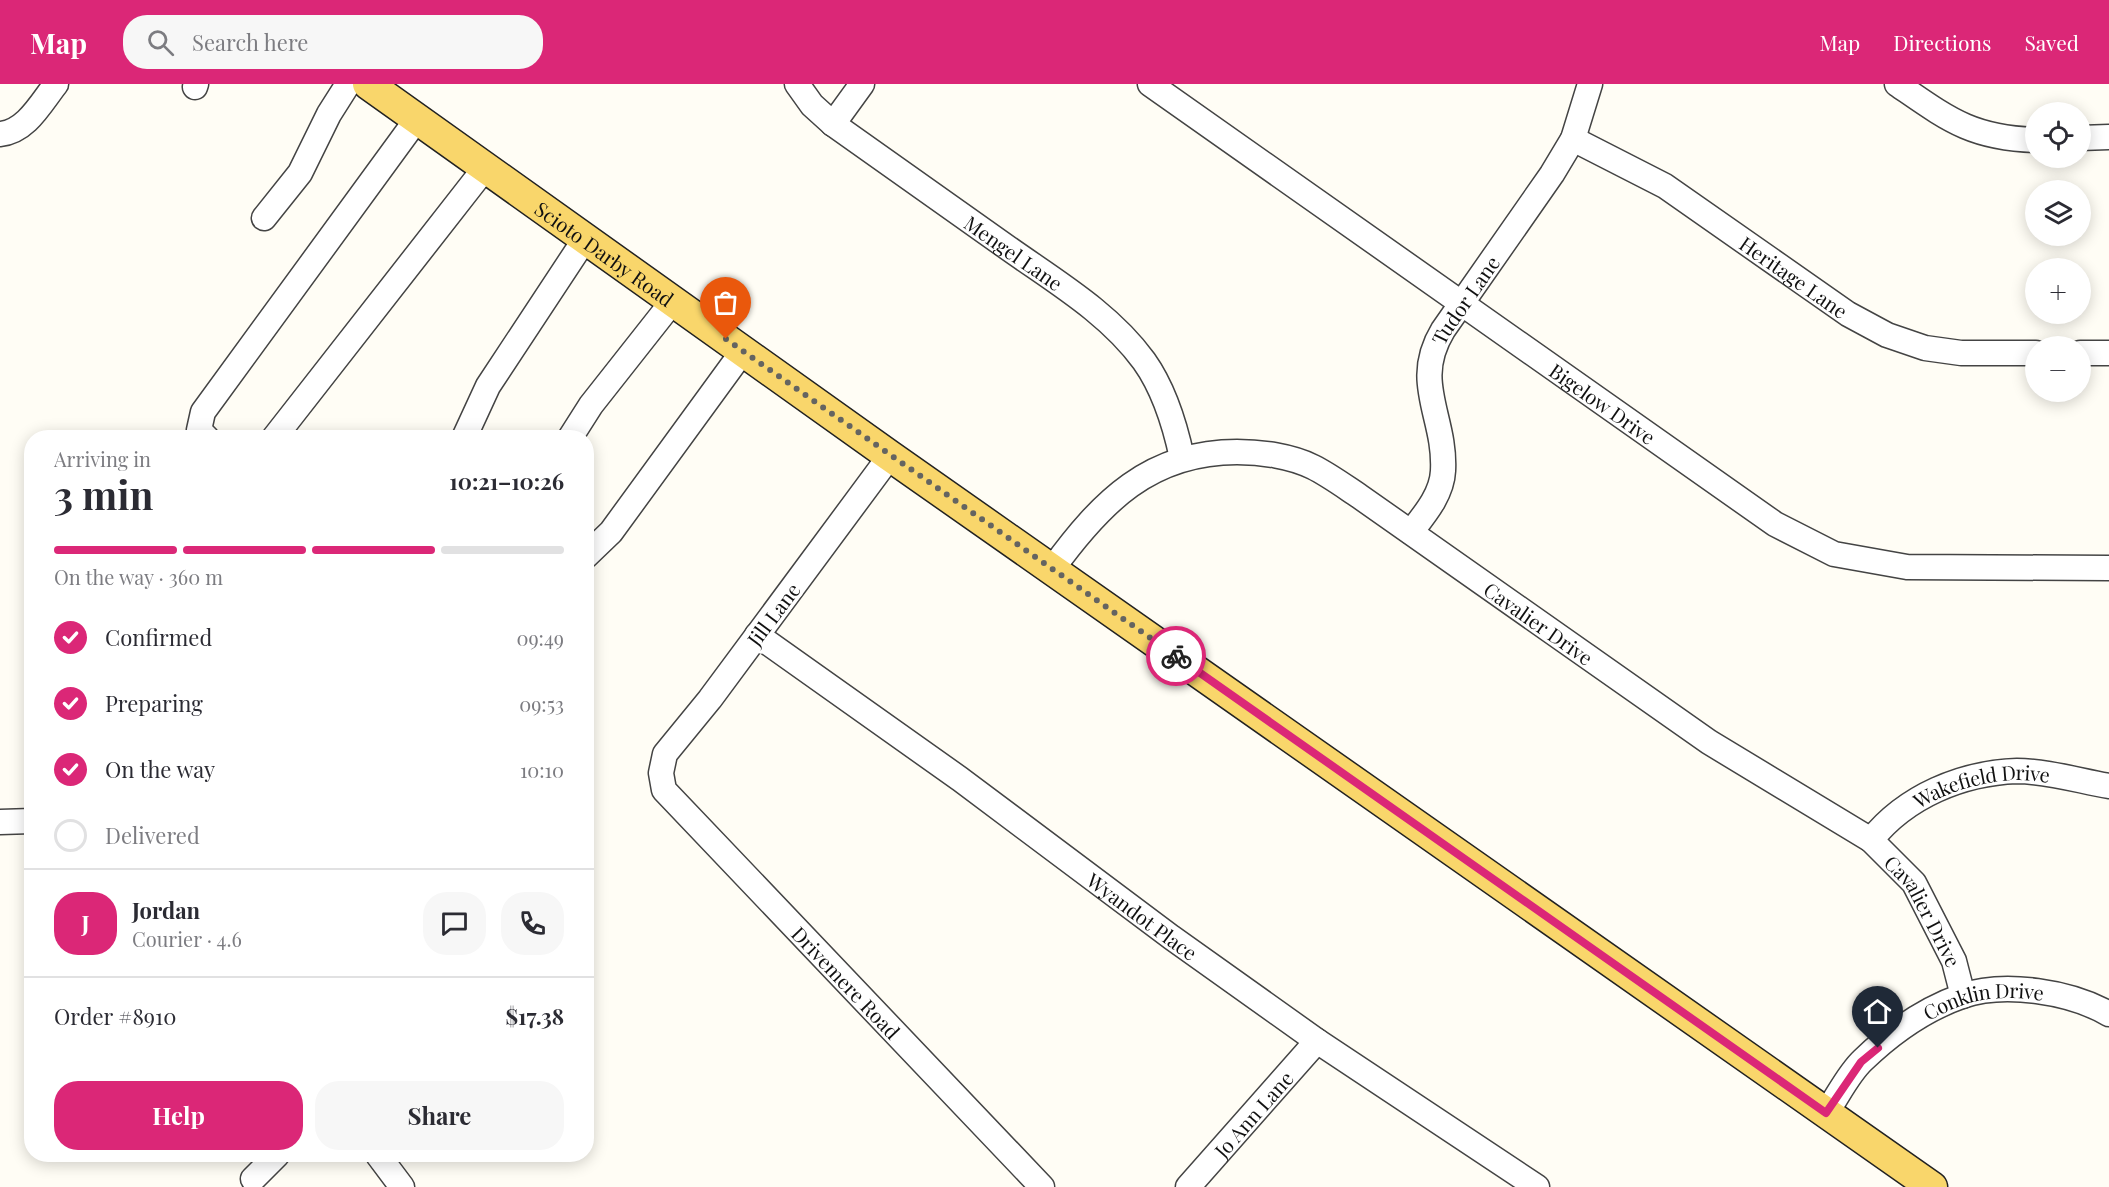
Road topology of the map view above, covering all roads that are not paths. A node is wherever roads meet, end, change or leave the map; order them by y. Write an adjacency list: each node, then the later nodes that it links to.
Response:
1 (56, 84): 11 (street)
2 (348, 84): 17 (street)
3 (368, 84): 9 (main road, Scioto Darby Road)
4 (796, 84): 10 (street, Mengel Lane)
5 (862, 84): 10 (street)
6 (1150, 84): 20 (street, Bigelow Drive)
7 (1590, 84): 14 (street, Tudor Lane)
8 (1897, 84): 15 (street)
9 (417, 119): 16 (main road, Scioto Darby Road); 25 (street)
10 (833, 124): 30 (street, Mengel Lane)
11 (0, 134)
12 (2109, 137): 13 (street)
13 (2091, 138)
14 (1573, 139): 20 (street, Tudor Lane); 22 (street, Heritage Lane)
15 (2025, 140)
16 (485, 168): 18 (main road, Scioto Darby Road); 26 (street)
17 (264, 218)
18 (585, 239): 19 (main road, Scioto Darby Road); 27 (street)
19 (673, 301): 21 (main road, Scioto Darby Road); 28 (street)
20 (1462, 305): 31 (street, Tudor Lane); 34 (street, Bigelow Drive)
21 (743, 351): 29 (main road, Scioto Darby Road); 32 (street)
22 (2025, 353)
23 (2091, 353): 24 (street)
24 (2109, 353)
25 (199, 430)
26 (280, 430)
27 (468, 430)
28 (575, 430)
29 (890, 456): 33 (main road, Scioto Darby Road); 35 (street, Jill Lane)
30 (1182, 458): 31 (street, Cavalier Drive); 33 (street, Cavalier Drive)
31 (1411, 532): 40 (street, Cavalier Drive)
32 (594, 548)
33 (1053, 568): 44 (main road, Scioto Darby Road)
34 (2109, 568)
35 (756, 635): 36 (street, Jill Lane); 43 (street, Wyandot Place)
36 (661, 773): 50 (street, Drivemere Road)
37 (2109, 786): 40 (street, Wakefield Drive)
38 (24, 821): 39 (street)
39 (0, 822)
40 (1871, 840): 41 (street, Cavalier Drive)
41 (1964, 996): 42 (street, Conklin Drive); 44 (street, Conklin Drive)
42 (2109, 1014)
43 (1317, 1041): 48 (street, Wyandot Place); 51 (street, Jo Ann Lane)
44 (1826, 1113): 52 (main road, Scioto Darby Road)
45 (271, 1162): 47 (street)
46 (383, 1162): 49 (street)
47 (253, 1179)
48 (1520, 1183)
49 (402, 1187)
50 (1042, 1187)
51 (1188, 1187)
52 (1932, 1187)

